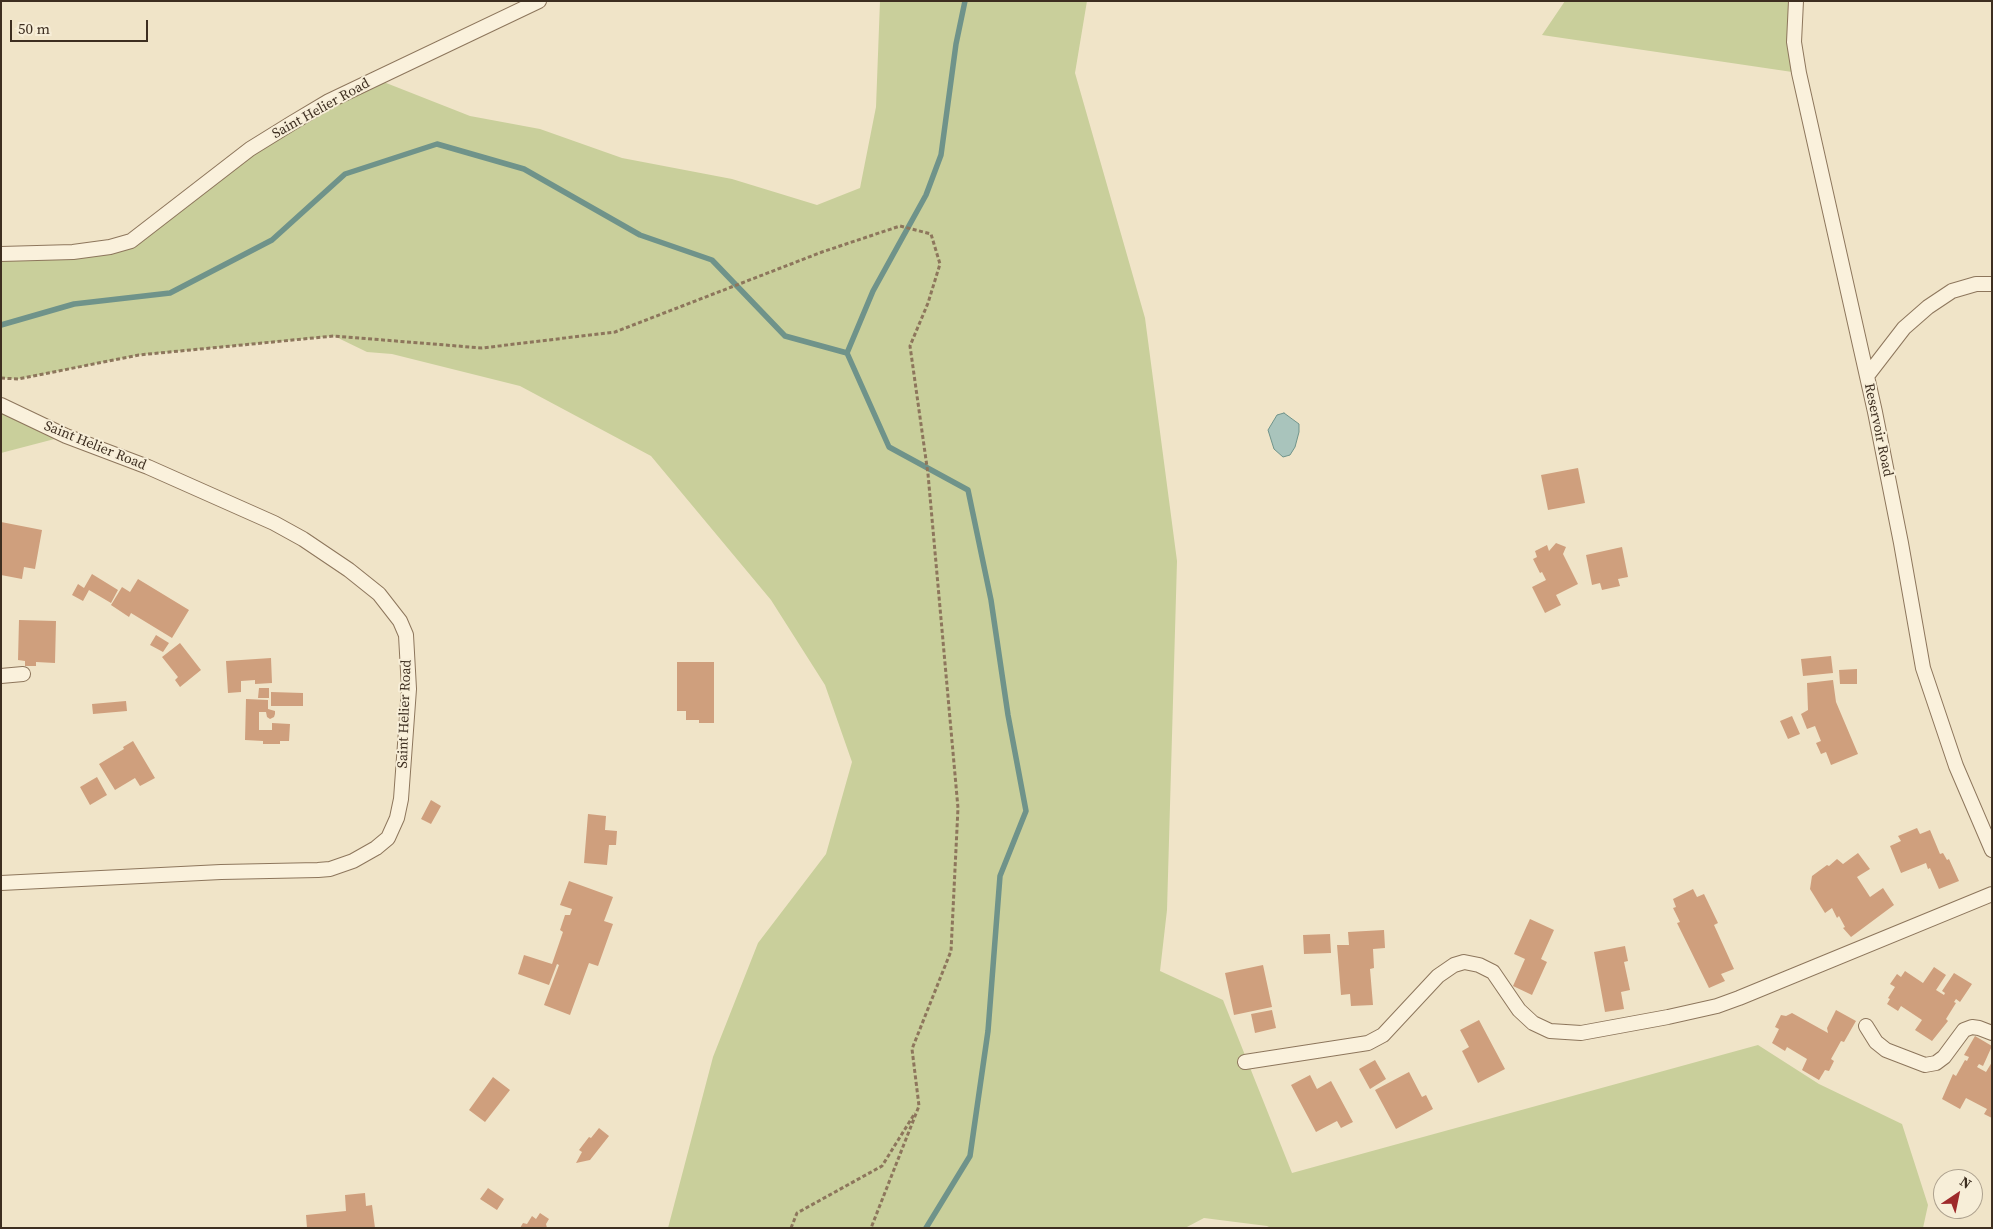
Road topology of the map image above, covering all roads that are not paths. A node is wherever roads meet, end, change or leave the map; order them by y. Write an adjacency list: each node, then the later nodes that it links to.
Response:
1 (539, 1): 3 (street, Saint Helier Road)
2 (1796, 1): 5 (street, Reservoir Road)
3 (1, 254)
4 (1992, 284): 5 (street)
5 (1867, 376): 9 (street, Reservoir Road)
6 (1, 405): 10 (street, Saint Helier Road)
7 (23, 674): 8 (street)
8 (1, 676)
9 (1992, 850)
10 (1, 883)
11 (1992, 894): 14 (street)
12 (1866, 1026): 13 (street)
13 (1992, 1033)
14 (1245, 1062)

